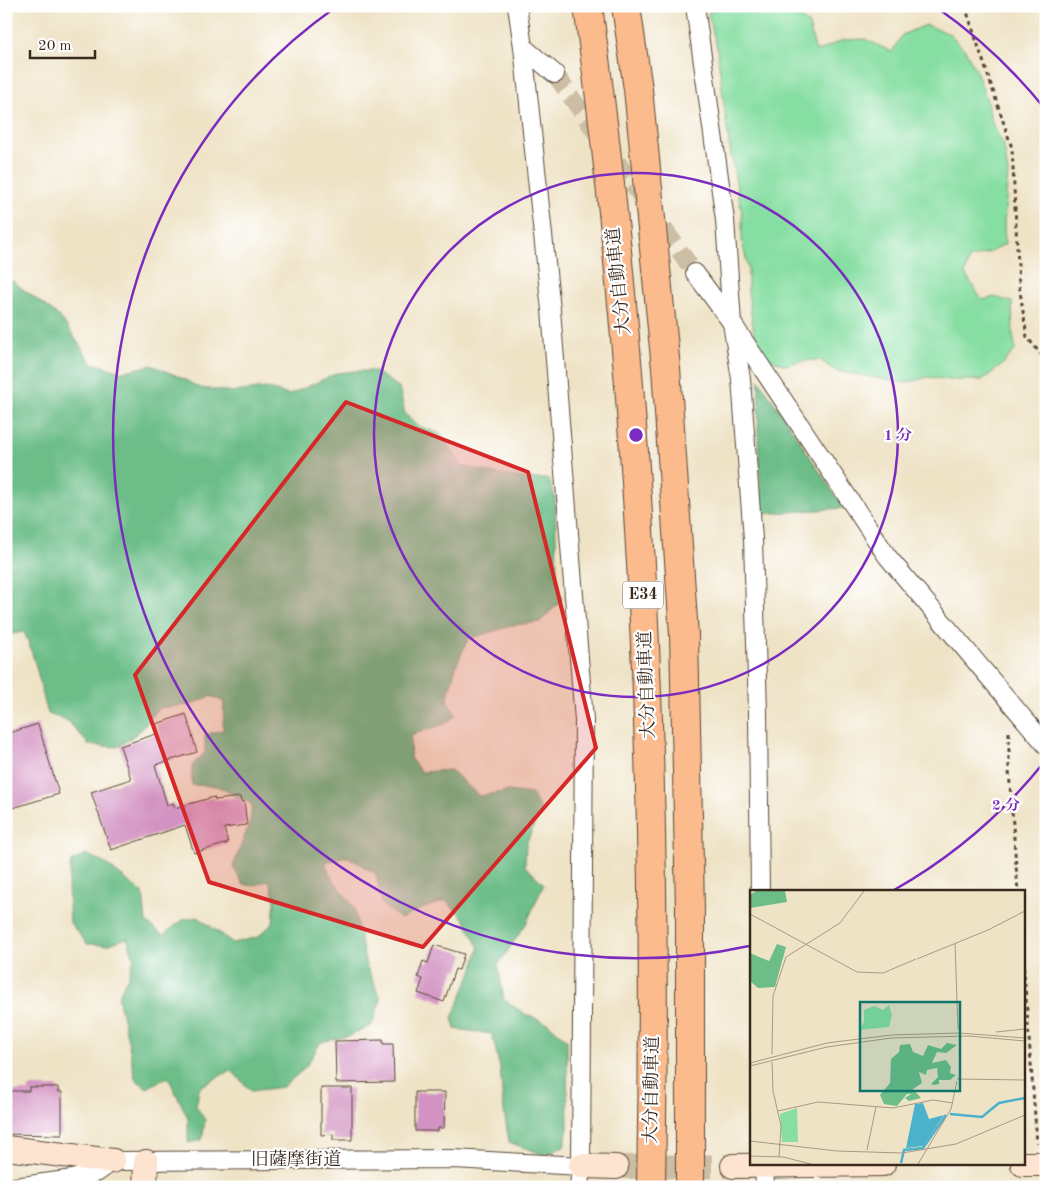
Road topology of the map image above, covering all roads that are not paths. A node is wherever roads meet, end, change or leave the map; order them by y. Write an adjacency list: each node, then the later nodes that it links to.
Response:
1 (517, 6): 5 (street)
2 (588, 6): 22 (highway, 大分自動車道 / E34)
3 (626, 6): 19 (highway, E34)
4 (694, 6): 8 (street)
5 (523, 47): 6 (street); 18 (street)
6 (556, 74)
7 (696, 273): 8 (street)
8 (732, 323): 9 (street); 10 (street)
9 (1046, 745)
10 (760, 890)
11 (6, 1148): 12 (street)
12 (113, 1161): 13 (street, 旧薩摩街道); 20 (street)
13 (146, 1162): 18 (street, 旧薩摩街道); 21 (street)
14 (750, 1165): 15 (street)
15 (733, 1166)
16 (764, 1166): 23 (street)
17 (616, 1167): 18 (street)
18 (580, 1176)
19 (690, 1186)
20 (15, 1187)
21 (145, 1187)
22 (651, 1187)
23 (765, 1187)

